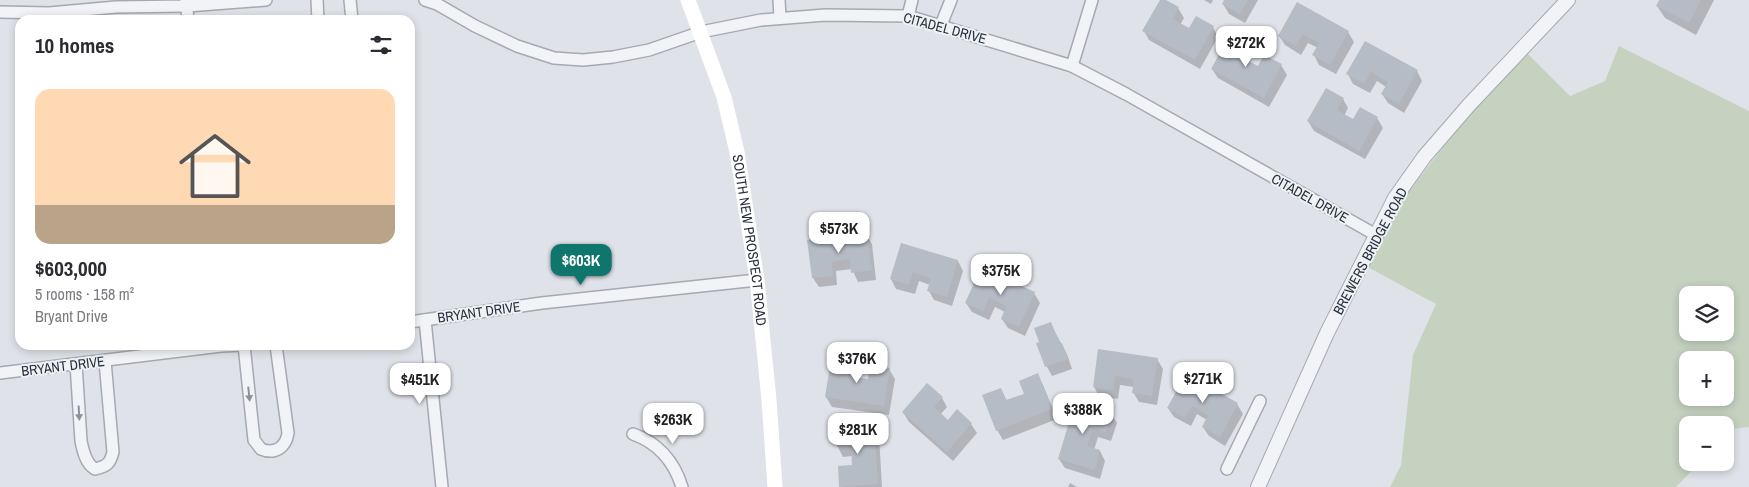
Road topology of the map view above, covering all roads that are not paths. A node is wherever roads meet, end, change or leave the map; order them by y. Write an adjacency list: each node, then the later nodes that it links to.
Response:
1 (266, 0): 11 (street)
2 (317, 0): 13 (street)
3 (350, 0): 14 (street)
4 (425, 0): 18 (street, CITADEL DRIVE)
5 (688, 0): 18 (main road, SOUTH NEW PROSPECT ROAD)
6 (779, 0): 16 (street)
7 (912, 0): 15 (street)
8 (951, 0): 17 (street)
9 (1092, 0): 19 (street)
10 (1568, 0): 20 (street, BREWERS BRIDGE ROAD)
11 (187, 3): 12 (street)
12 (5, 8)
13 (318, 15)
14 (352, 15)
15 (908, 16): 16 (street, CITADEL DRIVE); 17 (street, CITADEL DRIVE)
16 (780, 18): 18 (street, CITADEL DRIVE)
17 (941, 25): 19 (street, CITADEL DRIVE)
18 (701, 32): 21 (main road, SOUTH NEW PROSPECT ROAD)
19 (1072, 66): 20 (street, CITADEL DRIVE)
20 (1376, 235): 36 (street, BREWERS BRIDGE ROAD)
21 (757, 280): 22 (street, BRYANT DRIVE); 35 (main road, SOUTH NEW PROSPECT ROAD)
22 (425, 320): 23 (street, BRYANT DRIVE); 33 (street)
23 (415, 321)
24 (190, 350): 27 (street, BRYANT DRIVE)
25 (245, 350): 26 (street, one-way to 26)
26 (277, 350)
27 (105, 361): 28 (street, BRYANT DRIVE); 28 (street, one-way to 27)
28 (76, 364): 29 (street, BRYANT DRIVE)
29 (0, 373)
30 (1260, 401): 32 (street)
31 (633, 434): 34 (street)
32 (1227, 469)
33 (442, 487)
34 (682, 487)
35 (775, 487)
36 (1258, 487)

